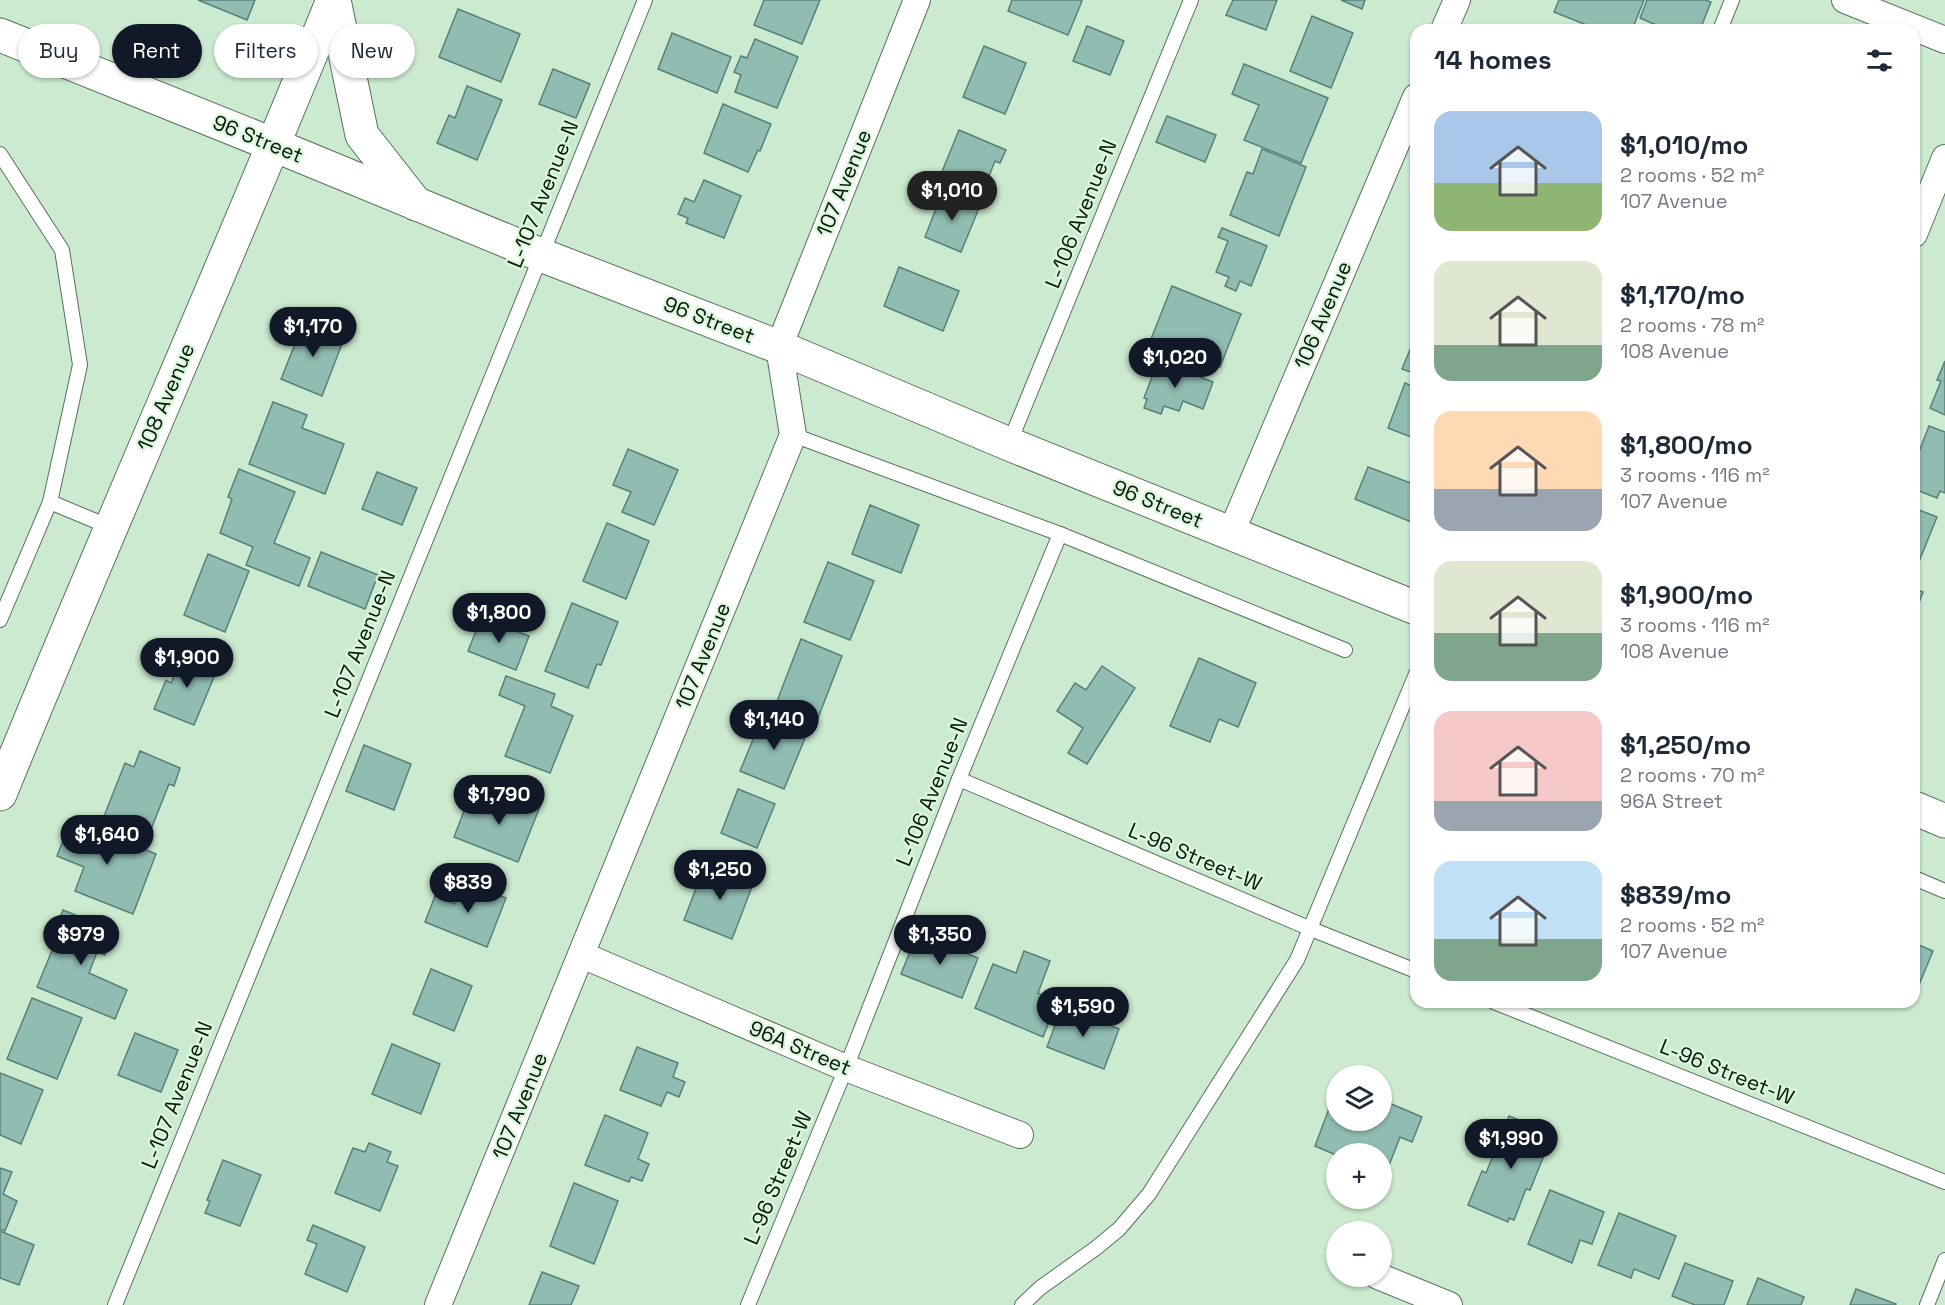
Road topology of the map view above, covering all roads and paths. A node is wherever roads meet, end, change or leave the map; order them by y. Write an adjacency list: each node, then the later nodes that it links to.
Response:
1 (333, 0): 15 (street, 108 Avenue); 18 (street)
2 (645, 0): 20 (lane, L-107 Avenue-N)
3 (917, 0): 21 (street, 107 Avenue)
4 (1191, 0): 23 (lane, L-106 Avenue-N)
5 (1457, 0): 8 (street)
6 (1732, 0): 9 (lane)
7 (1845, 0): 10 (street)
8 (1447, 24)
9 (1722, 24)
10 (1905, 24)
11 (1920, 30): 13 (street)
12 (0, 35): 15 (street, 96 Street)
13 (1945, 40)
14 (1410, 111): 26 (street, 106 Avenue)
15 (274, 145): 18 (street, 96 Street); 25 (street, 108 Avenue)
16 (0, 154): 24 (lane)
17 (1945, 158): 19 (street)
18 (417, 205): 20 (street, 96 Street)
19 (1920, 219)
20 (541, 255): 21 (street, 96 Street); 47 (lane, L-107 Avenue-N)
21 (779, 347): 22 (street); 23 (street, 96 Street)
22 (793, 435): 27 (lane); 39 (street, 107 Avenue)
23 (1009, 444): 26 (street, 96 Street)
24 (50, 502): 25 (lane); 29 (lane)
25 (110, 527): 33 (street, 108 Avenue)
26 (1231, 533): 28 (street, 96 Street)
27 (1060, 534): 30 (lane); 32 (lane, L-106 Avenue-N)
28 (1410, 606)
29 (0, 620)
30 (1345, 650)
31 (1410, 689): 38 (lane)
32 (959, 779): 38 (lane, L-96 Street-W); 42 (lane, L-106 Avenue-N)
33 (0, 794)
34 (1920, 811): 35 (street)
35 (1945, 821)
36 (1920, 881): 37 (lane)
37 (1945, 891)
38 (1311, 929): 40 (lane, L-96 Street-W); 50 (lane)
39 (582, 956): 42 (street, 96A Street); 48 (street, 107 Avenue)
40 (1410, 969)
41 (1509, 1008): 44 (lane, L-96 Street-W)
42 (846, 1068): 43 (street, 96A Street); 49 (lane, L-96 Street-W)
43 (1020, 1135)
44 (1945, 1182)
45 (1945, 1260): 52 (lane)
46 (1392, 1282): 51 (street)
47 (115, 1305)
48 (438, 1305)
49 (748, 1305)
50 (1023, 1305)
51 (1449, 1305)
52 (1928, 1305)

